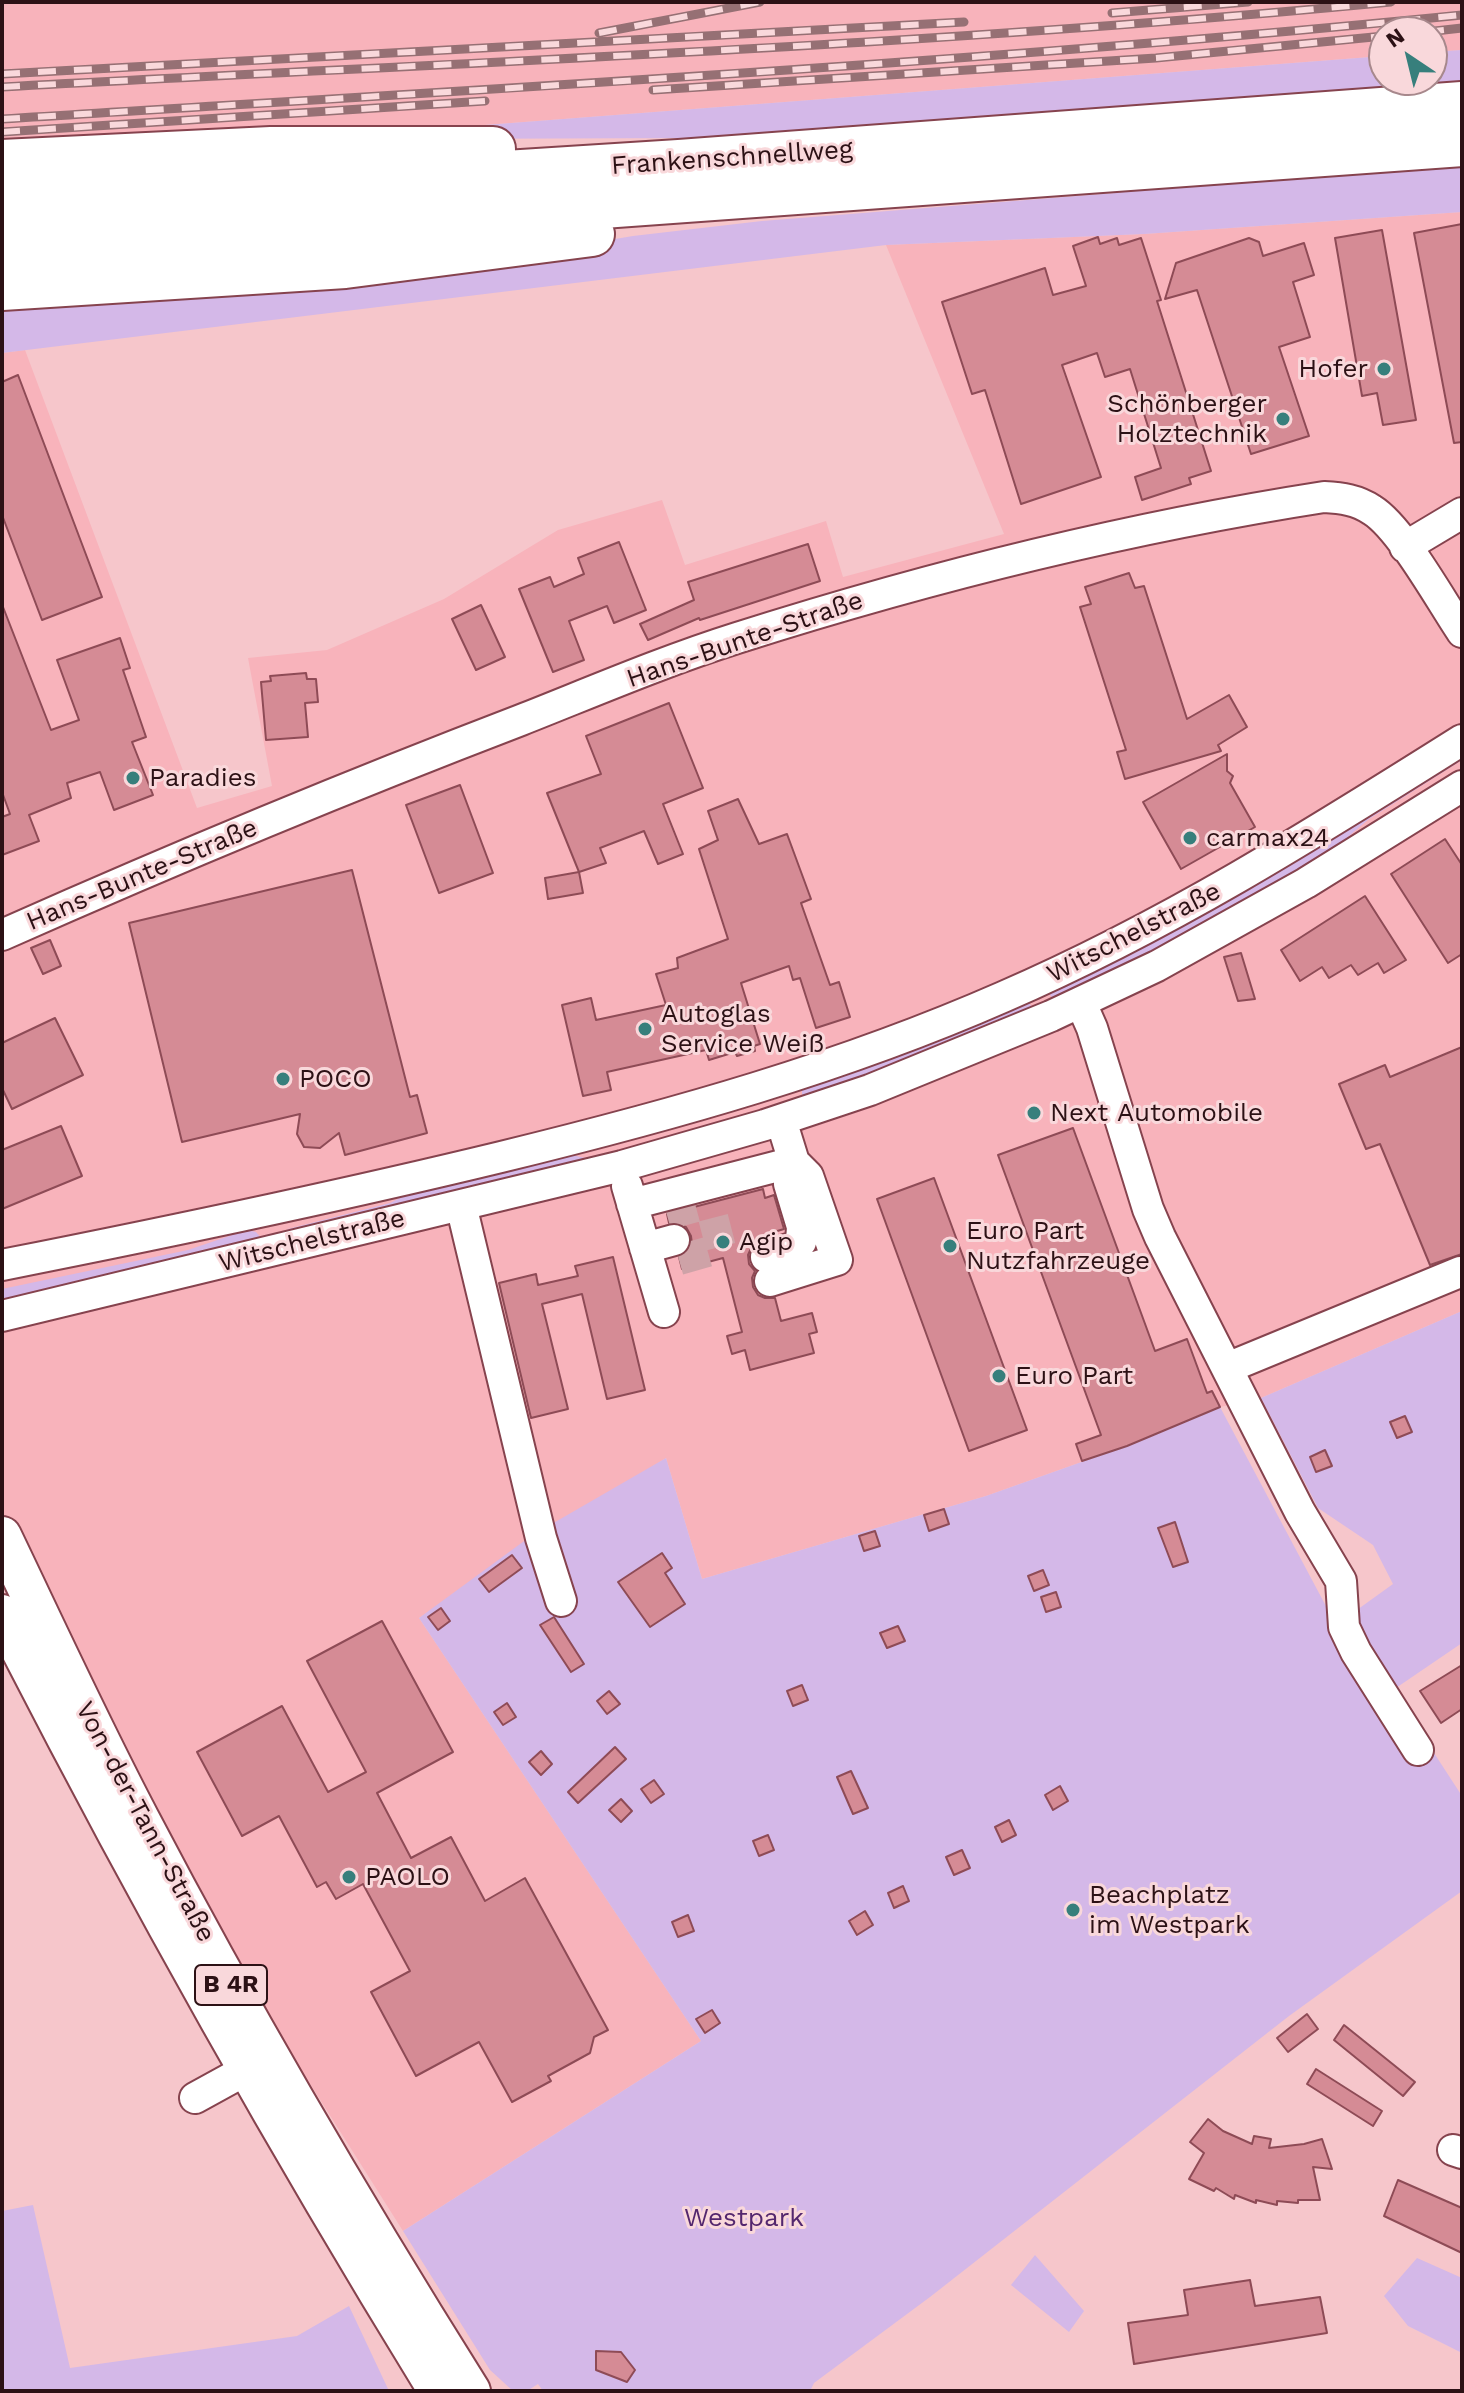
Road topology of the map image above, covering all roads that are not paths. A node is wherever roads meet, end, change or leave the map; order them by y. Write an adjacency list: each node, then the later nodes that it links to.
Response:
1 (1462, 104): 4 (highway, Frankenschnellweg)
2 (1462, 144): 5 (highway, Frankenschnellweg)
3 (2, 162): 4 (highway)
4 (679, 162): 6 (highway, Frankenschnellweg)
5 (829, 191): 7 (highway, Frankenschnellweg); 8 (highway)
6 (2, 205)
7 (2, 244)
8 (2, 288)
9 (1462, 513): 10 (street)
10 (1405, 547): 11 (street, Hans-Bunte-Straße); 14 (street, Hans-Bunte-Straße)
11 (1462, 632)
12 (1462, 740): 16 (street, Witschelstraße)
13 (1462, 786): 15 (street, Witschelstraße)
14 (2, 935)
15 (1081, 1003): 17 (street, Witschelstraße); 30 (street, Witschelstraße)
16 (784, 1081): 17 (street); 18 (street, Witschelstraße)
17 (788, 1118): 19 (street); 20 (street, Witschelstraße)
18 (612, 1130): 20 (street); 22 (street, Witschelstraße)
19 (794, 1162): 23 (street); 26 (street)
20 (622, 1166): 21 (street, Witschelstraße); 23 (street)
21 (461, 1205): 24 (street, Witschelstraße); 32 (street)
22 (272, 1210): 24 (street); 25 (street, Witschelstraße)
23 (674, 1224): 28 (street)
24 (280, 1249): 29 (street, Witschelstraße)
25 (2, 1265)
26 (768, 1269)
27 (1460, 1272): 30 (street)
28 (664, 1312)
29 (2, 1316)
30 (1227, 1368): 34 (street, Witschelstraße)
31 (2, 1536): 38 (main road, Von-der-Tann-Straße / B 4R)
32 (561, 1601)
33 (2, 1614): 35 (main road, Von-der-Tann-Straße / B 4R)
34 (1418, 1750)
35 (246, 2070): 36 (street); 37 (main road, Von-der-Tann-Straße / B 4R)
36 (195, 2098)
37 (438, 2391)
38 (471, 2391)

